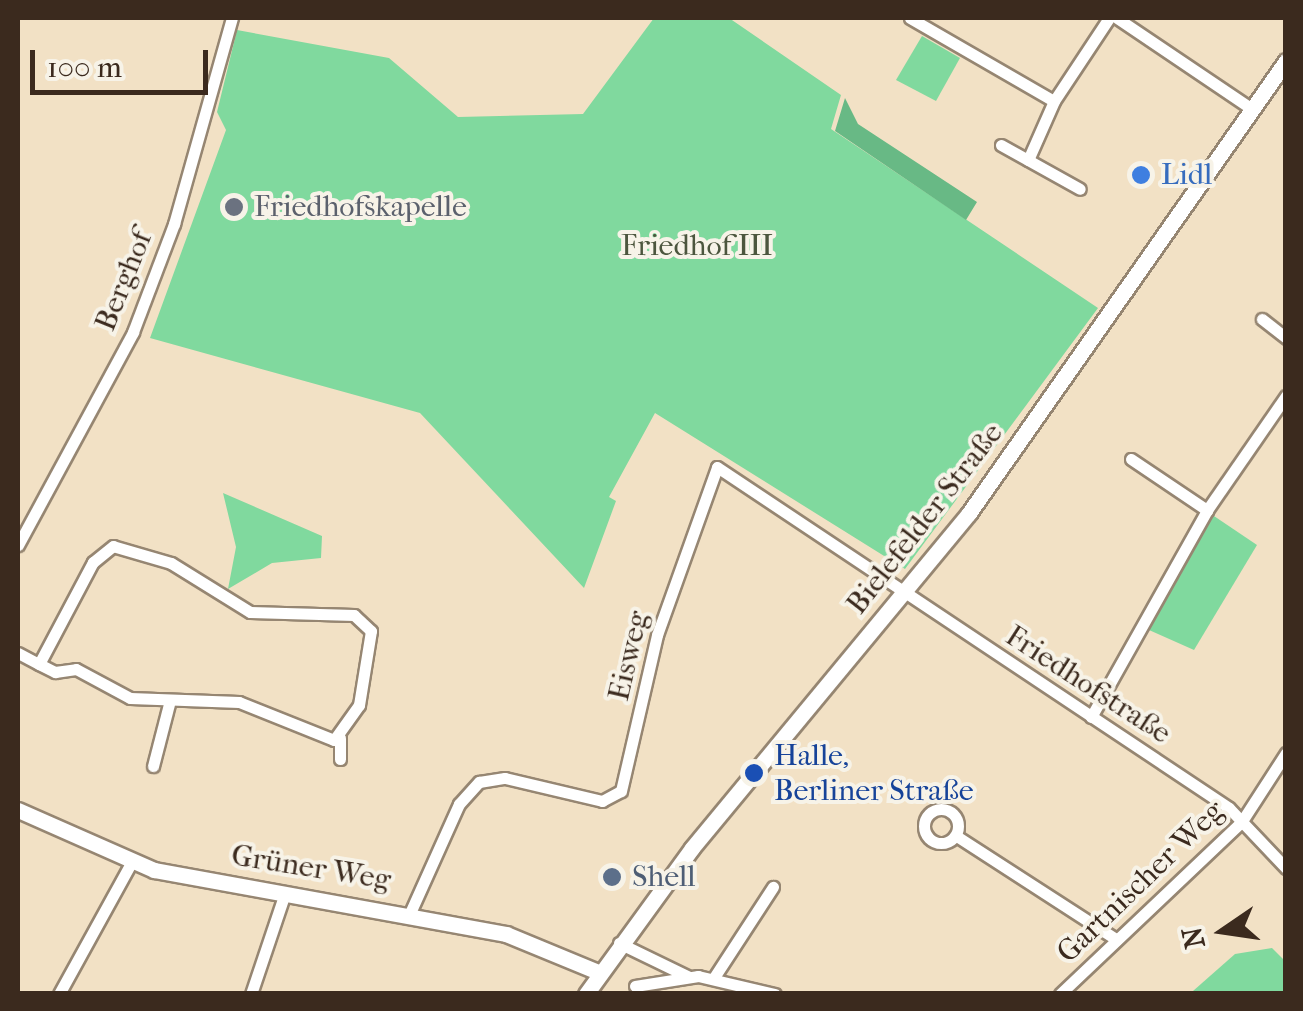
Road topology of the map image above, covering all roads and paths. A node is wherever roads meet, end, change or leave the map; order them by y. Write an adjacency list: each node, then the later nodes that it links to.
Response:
1 (232, 18): 16 (street, Berghof)
2 (910, 18): 6 (street)
3 (1109, 18): 6 (street)
4 (1118, 18): 7 (street)
5 (1286, 61): 7 (street, Bielefelder Straße)
6 (1054, 101): 9 (street)
7 (1252, 109): 17 (street, Bielefelder Straße)
8 (1001, 145): 9 (street)
9 (1028, 160): 10 (street)
10 (1080, 189)
11 (1262, 319): 12 (street)
12 (1286, 338)
13 (1286, 396): 15 (street)
14 (1131, 459): 15 (street)
15 (1207, 510): 21 (street)
16 (18, 545)
17 (908, 590): 21 (street, Friedhofstraße); 33 (street, Eisweg); 35 (street, Bielefelder Straße)
18 (18, 652): 19 (street)
19 (39, 664): 20 (street); 22 (street)
20 (169, 704): 22 (street); 25 (street)
21 (1091, 717): 27 (street, Friedhofstraße)
22 (340, 738): 24 (street)
23 (1286, 752): 27 (street, Gartnischer Weg)
24 (340, 759)
25 (153, 766)
26 (18, 810): 29 (street, Grüner Weg)
27 (1242, 822): 30 (street, Friedhofstraße); 34 (street, Gartnischer Weg)
28 (958, 838): 34 (street)
29 (132, 861): 32 (street, Grüner Weg); 41 (street)
30 (1286, 868)
31 (772, 887): 38 (street)
32 (285, 893): 33 (street, Grüner Weg); 40 (street)
33 (410, 913): 36 (street, Grüner Weg)
34 (1117, 940): 44 (street, Gartnischer Weg)
35 (619, 944): 36 (street, Bielefelder Straße); 37 (street)
36 (598, 972): 42 (street, Bielefelder Straße)
37 (689, 976): 38 (street); 39 (street)
38 (714, 979): 43 (street)
39 (635, 986)
40 (251, 993)
41 (59, 994)
42 (586, 994)
43 (775, 994)
44 (1060, 994)

